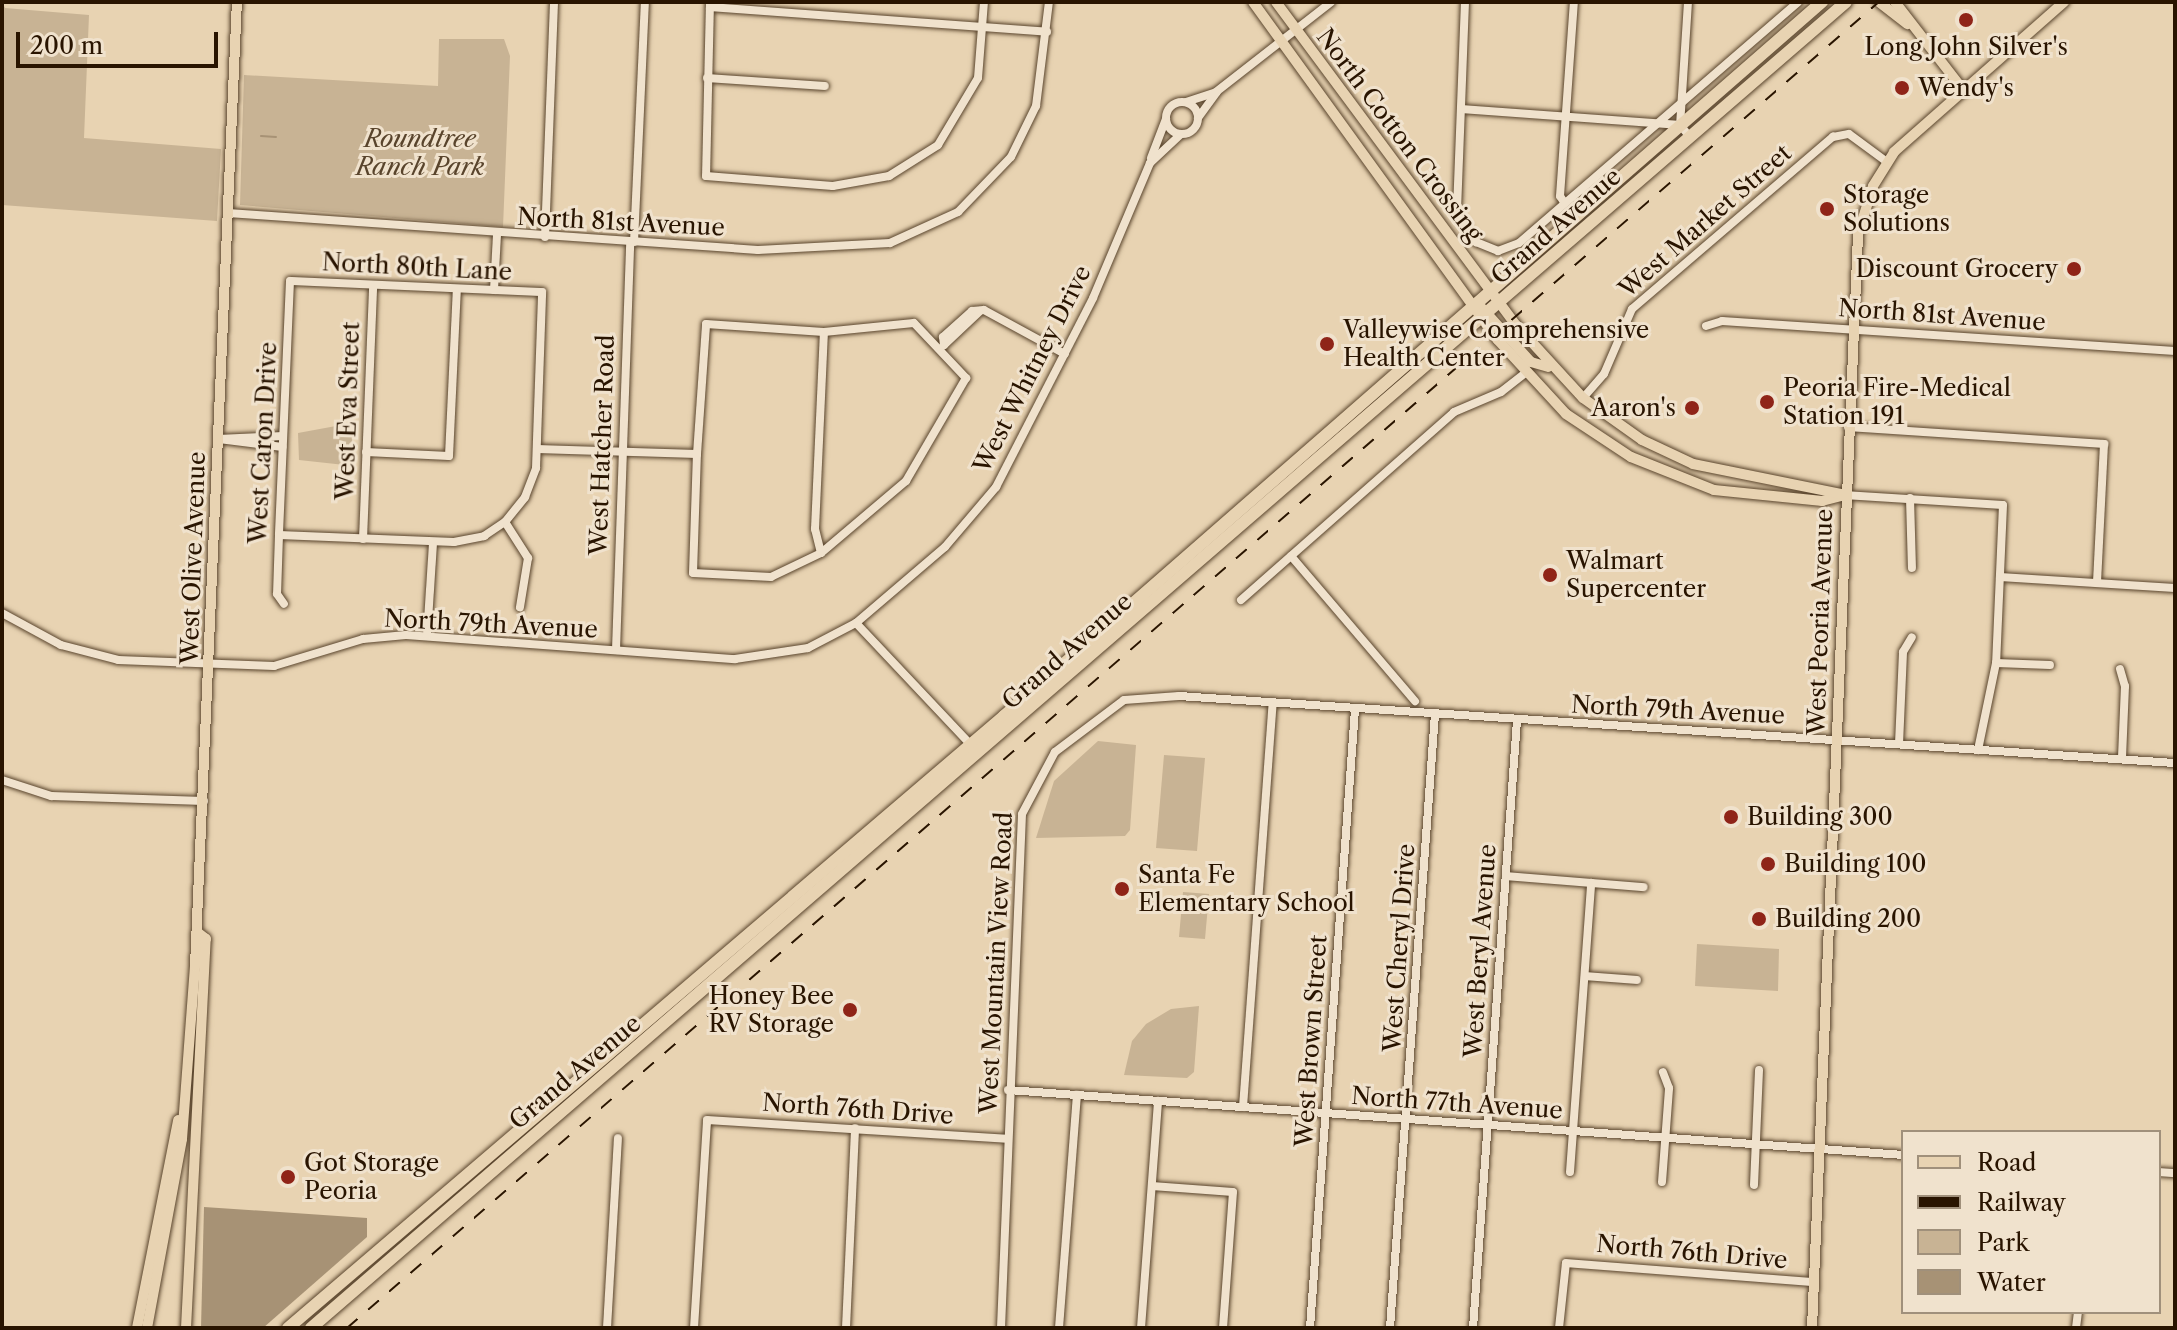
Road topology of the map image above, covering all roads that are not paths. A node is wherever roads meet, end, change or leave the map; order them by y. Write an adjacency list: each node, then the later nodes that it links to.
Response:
1 (237, 2): 41 (main road, West Olive Avenue)
2 (554, 2): 43 (street)
3 (645, 2): 44 (street, West Hatcher Road)
4 (984, 2): 20 (street)
5 (1049, 2): 22 (street)
6 (1253, 2): 23 (main road, North Cotton Crossing)
7 (1276, 2): 21 (main road, North Cotton Crossing)
8 (1331, 2): 21 (street, West Whitney Drive)
9 (1465, 2): 30 (street)
10 (1574, 2): 31 (street)
11 (1688, 2): 29 (street)
12 (1798, 2): 29 (street)
13 (1822, 2): 35 (highway, Grand Avenue)
14 (1846, 2): 37 (highway, Grand Avenue)
15 (1879, 2): 19 (main road)
16 (1895, 2): 19 (main road)
17 (2064, 2): 26 (main road, West Peoria Avenue)
18 (710, 5): 20 (street); 24 (street)
19 (1907, 24): 26 (main road)
20 (982, 28): 22 (street); 24 (street)
21 (1296, 30): 23 (street, West Whitney Drive); 47 (main road, North Cotton Crossing)
22 (1047, 32): 44 (street, North 81st Avenue)
23 (1281, 41): 27 (street, West Whitney Drive); 50 (main road, North Cotton Crossing)
24 (707, 78): 25 (street)
25 (825, 86)
26 (1964, 91): 38 (main road, West Peoria Avenue)
27 (1216, 92): 28 (street, West Whitney Drive); 32 (street, West Whitney Drive)
28 (1186, 102): 32 (street); 33 (street, West Whitney Drive)
29 (1680, 105): 34 (street); 35 (street)
30 (1461, 109): 31 (street); 40 (street)
31 (1567, 116): 34 (street); 40 (street)
32 (1198, 118): 36 (street, West Whitney Drive)
33 (1166, 119): 36 (street); 39 (street, West Whitney Drive)
34 (1657, 123): 35 (street); 40 (street)
35 (1680, 125): 37 (street); 47 (highway, Grand Avenue)
36 (1181, 134): 39 (street, West Whitney Drive)
37 (1690, 137): 51 (highway, Grand Avenue)
38 (1887, 162): 53 (main road, West Peoria Avenue); 59 (street, West Market Street)
39 (1150, 163): 57 (street, West Whitney Drive)
40 (1564, 202)
41 (228, 213): 42 (street, North 81st Avenue); 62 (main road, West Olive Avenue)
42 (497, 234): 43 (street, North 81st Avenue); 49 (street)
43 (545, 237): 44 (street, North 81st Avenue)
44 (632, 242): 67 (street, West Hatcher Road)
45 (290, 281): 46 (street, North 80th Lane); 61 (street, West Caron Drive)
46 (373, 285): 48 (street, North 80th Lane); 66 (street, West Eva Street)
47 (1490, 288): 50 (highway, Grand Avenue); 51 (main road, North Cotton Crossing)
48 (457, 289): 49 (street, North 80th Lane); 66 (street)
49 (494, 290): 65 (street, North 80th Lane)
50 (1471, 303): 51 (main road, North Cotton Crossing); 102 (highway, Grand Avenue)
51 (1491, 311): 58 (main road, North Cotton Crossing); 59 (main road, North Cotton Crossing); 116 (highway, Grand Avenue)
52 (1706, 326): 53 (street, North 81st Avenue)
53 (1854, 330): 56 (street, North 81st Avenue); 60 (main road, West Peoria Avenue)
54 (824, 332): 55 (street); 68 (street); 76 (street)
55 (942, 347): 57 (street); 76 (street)
56 (2175, 351)
57 (1065, 354): 86 (street, West Whitney Drive)
58 (1525, 373): 69 (main road, North Cotton Crossing); 77 (street)
59 (1583, 398): 63 (main road, North Cotton Crossing)
60 (1848, 427): 70 (main road, West Peoria Avenue); 80 (street)
61 (283, 436): 62 (street); 64 (street, West Caron Drive)
62 (218, 439): 64 (street); 92 (main road, West Olive Avenue)
63 (1642, 440): 69 (main road); 70 (main road, North Cotton Crossing)
64 (283, 447): 73 (street, West Caron Drive)
65 (537, 449): 67 (street); 72 (street)
66 (366, 452): 74 (street, West Eva Street)
67 (622, 452): 68 (street); 89 (street, West Hatcher Road)
68 (697, 454): 76 (street)
69 (1631, 457): 70 (main road, North Cotton Crossing)
70 (1844, 495): 71 (street); 101 (main road, West Peoria Avenue)
71 (1910, 498): 78 (street); 79 (street)
72 (505, 522): 75 (street); 84 (street)
73 (279, 535): 74 (street); 83 (street, West Caron Drive)
74 (363, 539): 75 (street)
75 (433, 542): 87 (street)
76 (821, 553)
77 (1291, 556): 82 (street); 96 (street)
78 (1912, 568)
79 (2000, 577): 80 (street); 91 (street)
80 (2097, 583): 81 (street)
81 (2175, 588)
82 (1241, 600)
83 (284, 604)
84 (520, 607)
85 (2, 613): 92 (street, North 79th Avenue)
86 (856, 623): 90 (street, West Whitney Drive); 102 (street)
87 (427, 636): 89 (street, North 79th Avenue); 92 (street, North 79th Avenue)
88 (1912, 637): 103 (street)
89 (616, 650): 90 (street, North 79th Avenue)
90 (799, 651)
91 (1996, 663): 93 (street); 104 (street)
92 (209, 664): 108 (main road, West Olive Avenue)
93 (2050, 665)
94 (2120, 669): 105 (street)
95 (1179, 696): 97 (street, North 79th Avenue); 119 (street, West Mountain View Road)
96 (1415, 701)
97 (1273, 702): 98 (street, North 79th Avenue); 122 (street)
98 (1355, 709): 99 (street, North 79th Avenue); 123 (street, West Brown Street)
99 (1435, 714): 100 (street, North 79th Avenue); 125 (street, West Cheryl Drive)
100 (1517, 720): 101 (street, North 79th Avenue); 109 (street, West Beryl Avenue)
101 (1837, 739): 103 (street, North 79th Avenue); 133 (main road, West Peoria Avenue)
102 (970, 744): 115 (highway, Grand Avenue)
103 (1899, 744): 104 (street, North 79th Avenue)
104 (1978, 750): 105 (street, North 79th Avenue)
105 (2122, 759): 106 (street, North 79th Avenue)
106 (2175, 763)
107 (2, 780): 108 (street)
108 (204, 801): 112 (main road, West Olive Avenue)
109 (1506, 876): 110 (street); 126 (street, West Beryl Avenue)
110 (1591, 883): 111 (street); 113 (street)
111 (1644, 887)
112 (200, 966): 124 (main road); 142 (main road)
113 (1585, 976): 114 (street); 128 (street)
114 (1637, 980)
115 (620, 1043): 116 (highway); 143 (highway, Grand Avenue)
116 (629, 1055): 144 (highway, Grand Avenue)
117 (1759, 1070): 132 (street)
118 (1663, 1072): 130 (street)
119 (1008, 1090): 120 (street, North 77th Avenue); 131 (street, West Mountain View Road)
120 (1077, 1095): 121 (street, North 77th Avenue); 149 (street)
121 (1158, 1101): 122 (street, North 77th Avenue); 138 (street)
122 (1243, 1107): 123 (street, North 77th Avenue)
123 (1326, 1113): 125 (street, North 77th Avenue); 152 (street, West Brown Street)
124 (181, 1115): 140 (main road); 141 (main road)
125 (1407, 1119): 126 (street, North 77th Avenue); 153 (street, West Cheryl Drive)
126 (1488, 1125): 128 (street, North 77th Avenue); 154 (street, West Beryl Avenue)
127 (855, 1128): 131 (street, North 76th Drive); 146 (street, North 76th Drive); 147 (street)
128 (1574, 1131): 130 (street, North 77th Avenue); 135 (street)
129 (618, 1138): 145 (street)
130 (1665, 1138): 132 (street, North 77th Avenue); 136 (street)
131 (1006, 1139): 148 (street, West Mountain View Road)
132 (1757, 1145): 133 (street, North 77th Avenue); 137 (street)
133 (1819, 1149): 134 (street, North 77th Avenue); 139 (main road, West Peoria Avenue)
134 (1901, 1155)
135 (1570, 1172)
136 (1662, 1182)
137 (1754, 1185)
138 (1152, 1186): 150 (street); 151 (street)
139 (1814, 1282): 155 (street, North 76th Drive); 156 (main road, West Peoria Avenue)
140 (137, 1328)
141 (147, 1328)
142 (186, 1328)
143 (288, 1328)
144 (311, 1328)
145 (607, 1328)
146 (694, 1328)
147 (846, 1328)
148 (1001, 1328)
149 (1059, 1328)
150 (1141, 1328)
151 (1223, 1328)
152 (1310, 1328)
153 (1390, 1328)
154 (1473, 1328)
155 (1559, 1328)
156 (1812, 1328)

